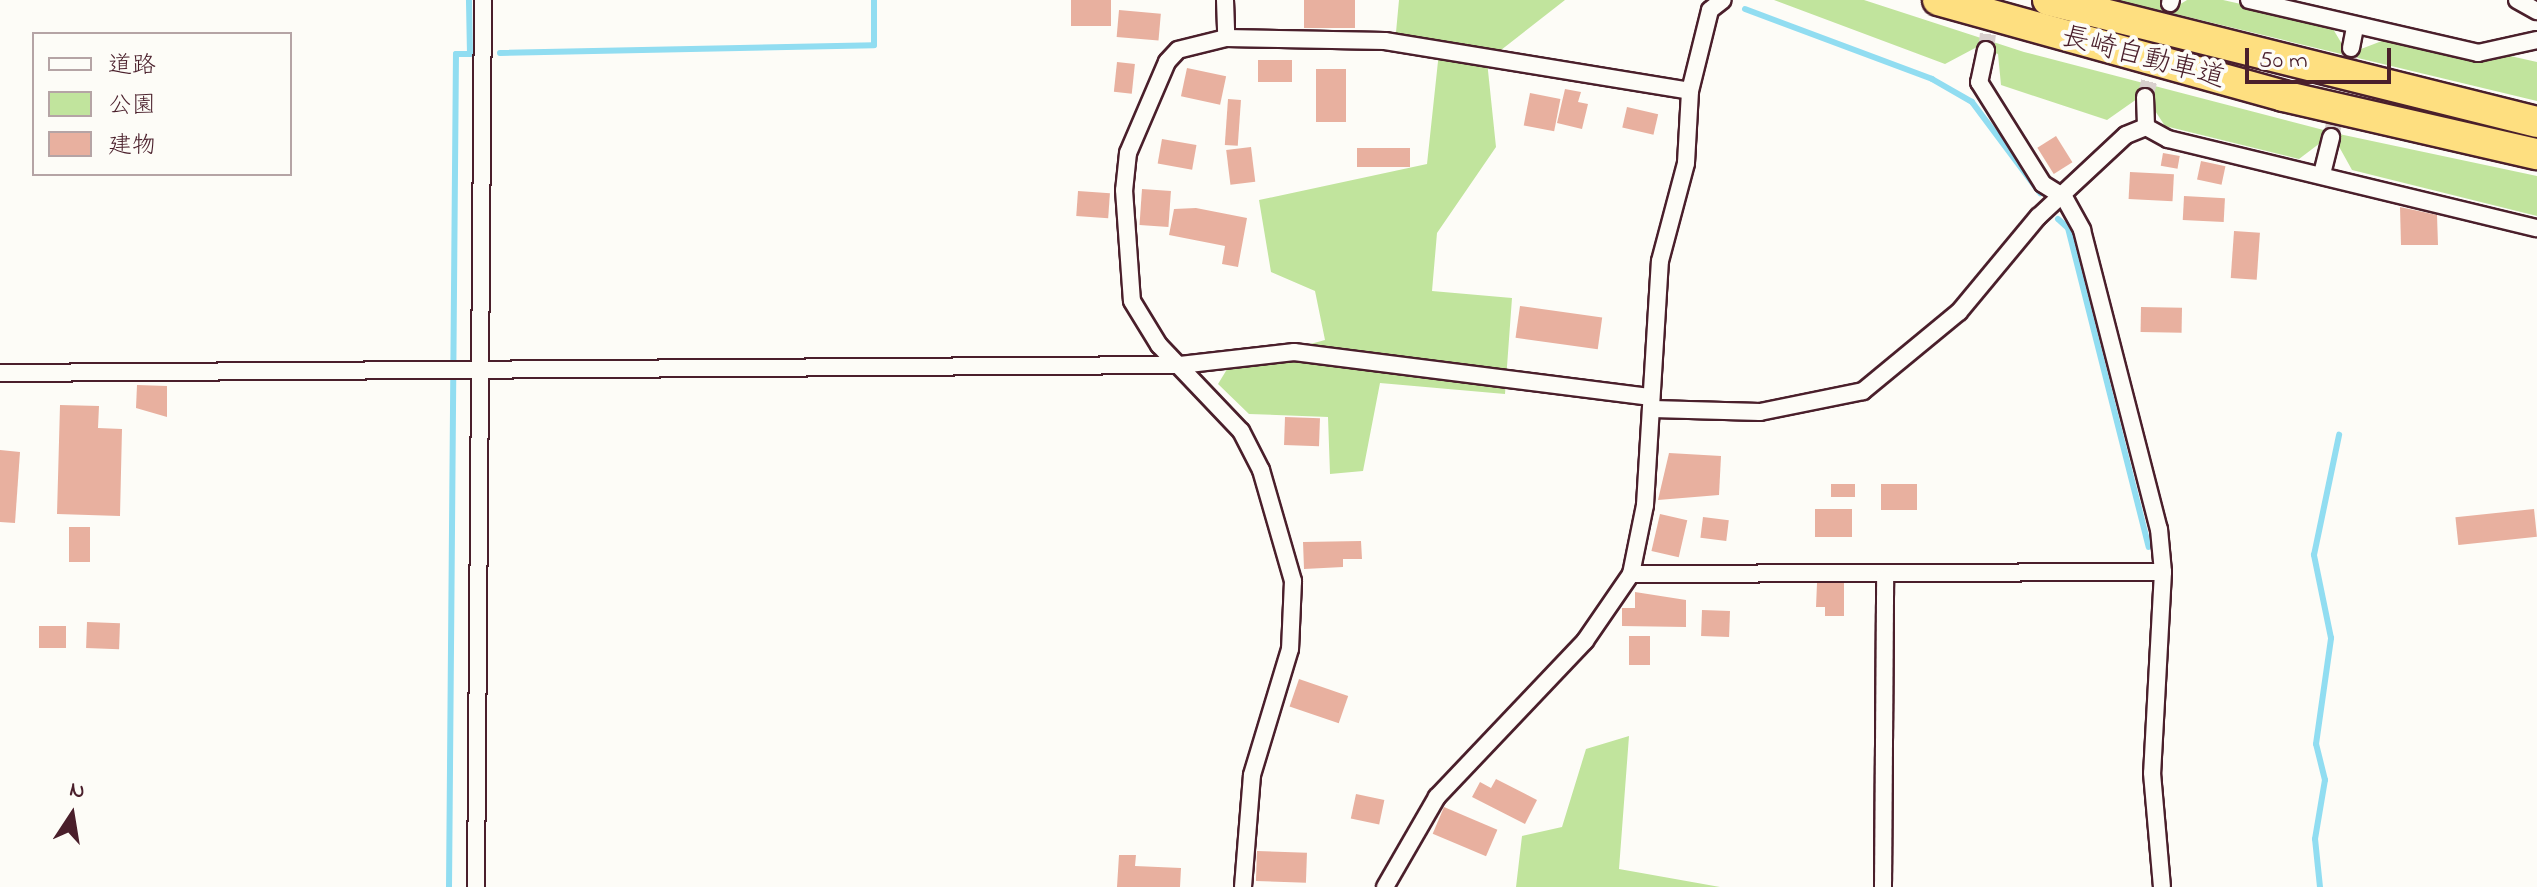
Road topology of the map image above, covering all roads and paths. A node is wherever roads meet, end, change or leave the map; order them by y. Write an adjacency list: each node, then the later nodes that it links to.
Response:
1 (483, 0): 25 (street)
2 (1225, 0): 10 (street)
3 (1938, 0): 19 (highway, 長崎自動車道)
4 (2048, 0): 16 (highway, 長崎自動車道)
5 (2249, 0): 9 (street)
6 (2517, 0): 8 (street)
7 (1714, 3): 14 (street)
8 (2537, 11)
9 (2355, 27): 11 (street); 12 (street)
10 (1226, 38): 14 (street); 23 (street)
11 (2537, 40)
12 (2351, 48)
13 (1986, 50): 21 (street)
14 (1690, 91): 26 (street)
15 (2145, 97): 17 (street)
16 (2537, 122)
17 (2146, 127): 20 (street); 21 (street)
18 (2331, 137): 20 (street)
19 (2537, 154)
20 (2322, 174): 22 (street)
21 (2064, 197): 26 (street); 27 (street)
22 (2537, 228)
23 (1180, 365): 25 (street); 26 (street); 31 (street)
24 (0, 373): 25 (street)
25 (479, 375): 30 (street)
26 (1652, 403): 28 (street)
27 (2163, 572): 29 (street); 34 (street)
28 (1631, 574): 29 (street); 32 (street)
29 (1885, 578): 33 (street)
30 (476, 887)
31 (1243, 887)
32 (1385, 887)
33 (1883, 887)
34 (2162, 887)

